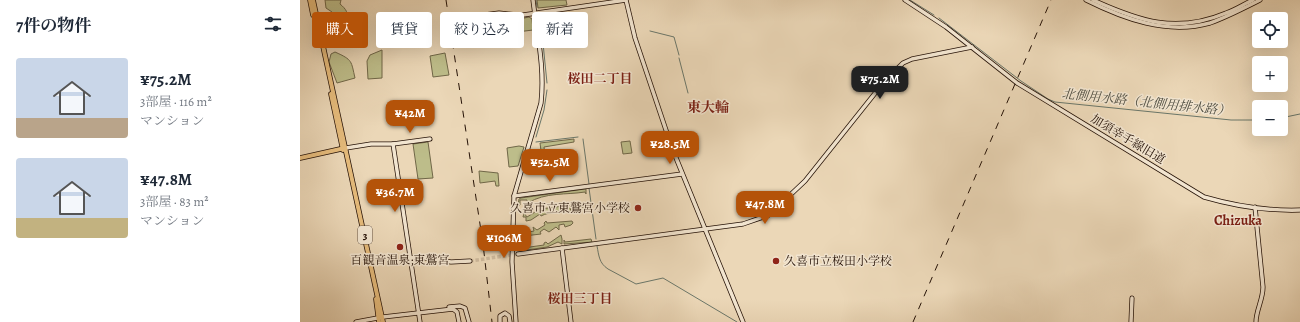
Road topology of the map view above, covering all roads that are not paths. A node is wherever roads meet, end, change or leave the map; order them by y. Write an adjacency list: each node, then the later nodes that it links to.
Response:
1 (310, 0): 17 (main road, 3)
2 (313, 0): 17 (main road, 3)
3 (533, 0): 9 (street)
4 (905, 0): 13 (street, 加須幸手線旧道)
5 (1086, 0): 8 (street)
6 (1093, 0): 7 (street)
7 (1253, 0)
8 (1260, 0)
9 (534, 12)
10 (541, 12): 19 (street)
11 (532, 13): 12 (street)
12 (524, 15)
13 (972, 47): 21 (street, 加須幸手線旧道); 23 (street)
14 (539, 48): 20 (street)
15 (430, 139): 16 (street)
16 (393, 144): 17 (street); 26 (street)
17 (344, 149): 18 (main road); 30 (main road, 3)
18 (300, 158)
19 (682, 174): 20 (street); 23 (street)
20 (514, 196): 38 (street)
21 (1255, 207): 22 (street, 加須幸手線旧道); 42 (street)
22 (1300, 210)
23 (704, 229): 24 (street); 40 (street)
24 (562, 248): 25 (street); 39 (street)
25 (518, 254)
26 (410, 258): 27 (street); 29 (street)
27 (470, 261)
28 (1132, 298): 41 (street)
29 (418, 312): 30 (street); 33 (street); 34 (street); 35 (street)
30 (380, 319): 31 (street); 32 (main road, 3)
31 (356, 322)
32 (383, 322)
33 (420, 322)
34 (460, 322)
35 (469, 322)
36 (500, 322): 37 (street)
37 (510, 322)
38 (516, 322)
39 (571, 322)
40 (743, 322)
41 (1131, 322)
42 (1256, 322)

